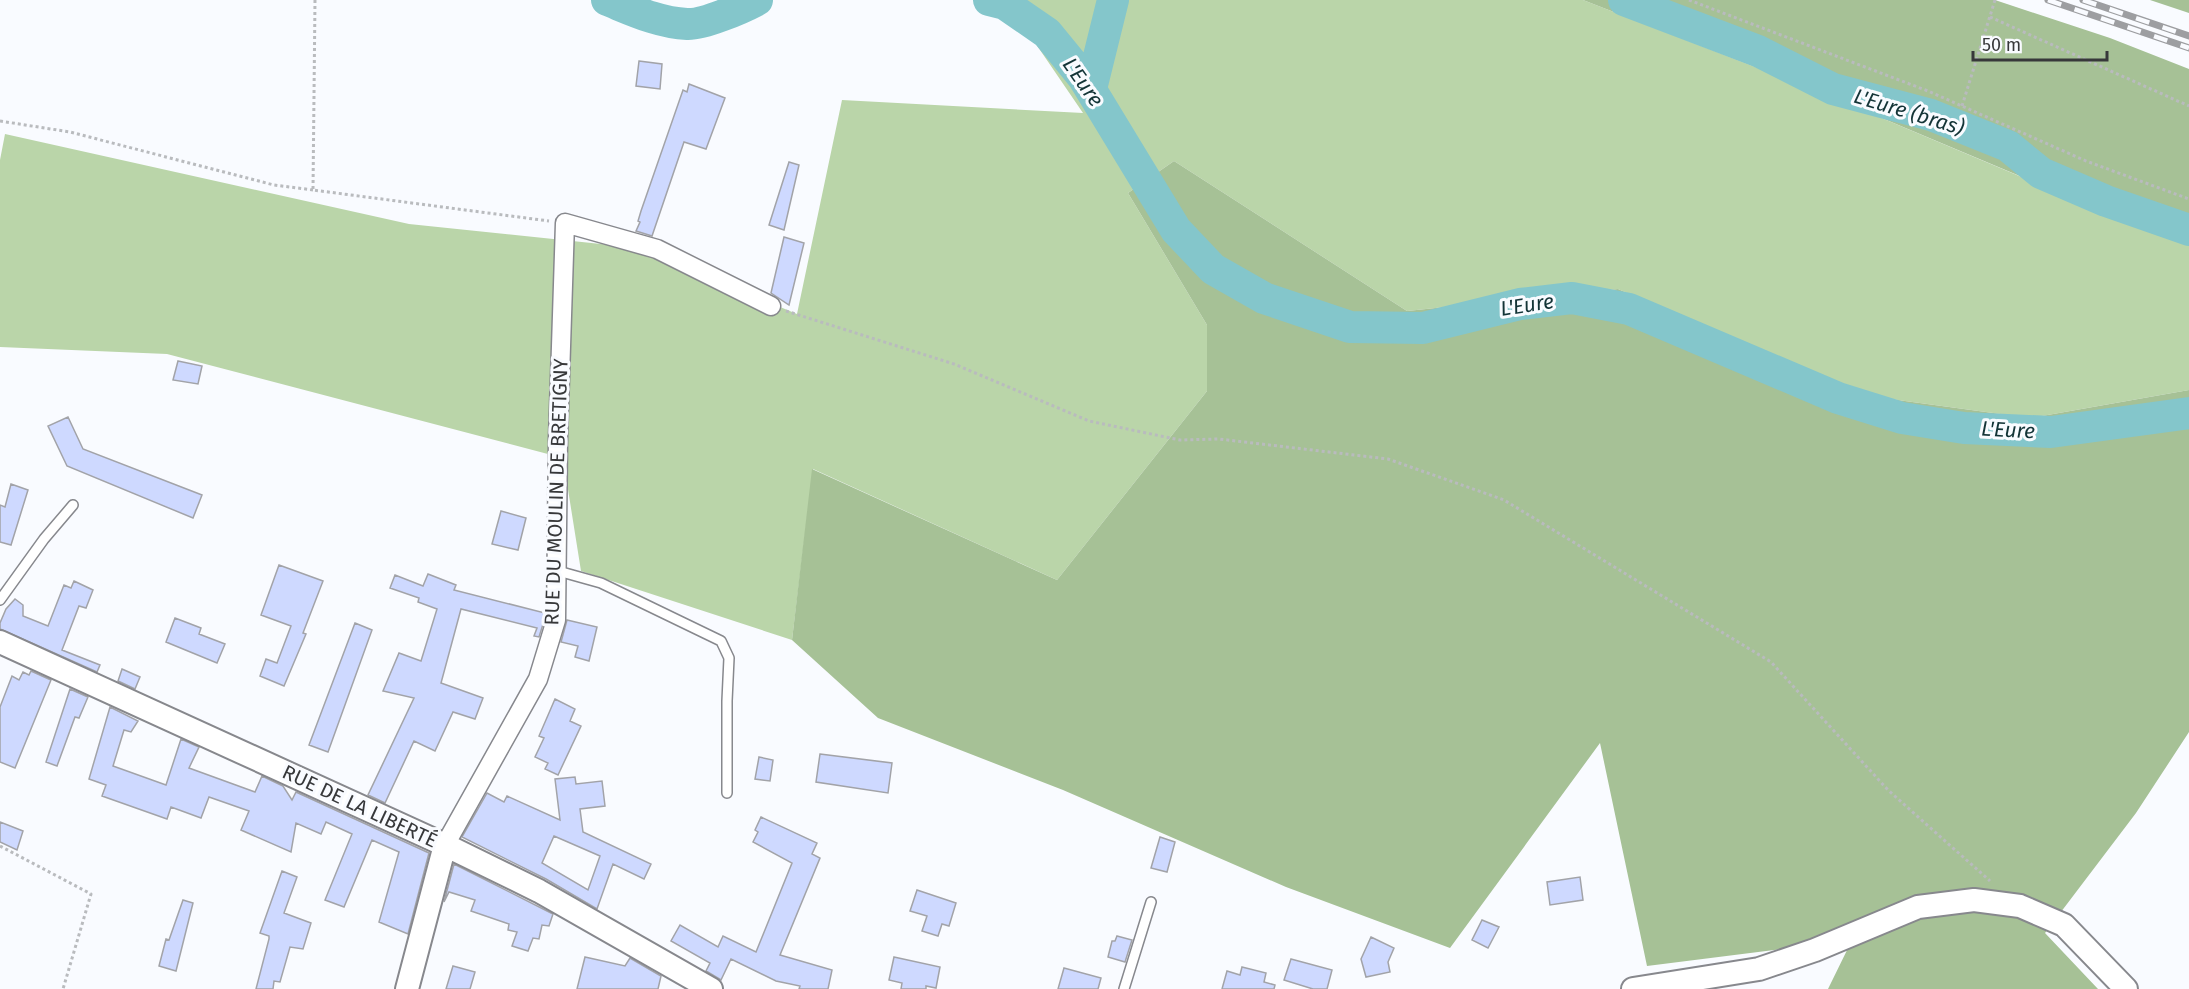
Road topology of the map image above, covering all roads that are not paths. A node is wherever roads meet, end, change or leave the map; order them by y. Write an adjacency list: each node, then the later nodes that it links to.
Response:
1 (771, 306): 3 (street, RUE DU MOULIN DE BRETIGNY)
2 (73, 505): 4 (lane)
3 (558, 572): 6 (lane); 7 (street, RUE DU MOULIN DE BRETIGNY)
4 (0, 600)
5 (0, 642): 7 (street, RUE DE LA LIBERTÉ)
6 (727, 793)
7 (445, 845): 9 (street, RUE DU MOULIN DE BRETIGNY); 10 (street, RUE DE LA LIBERTÉ)
8 (1150, 903): 11 (lane)
9 (407, 989)
10 (711, 989)
11 (1125, 989)
12 (1633, 989): 13 (street)
13 (2126, 989)

